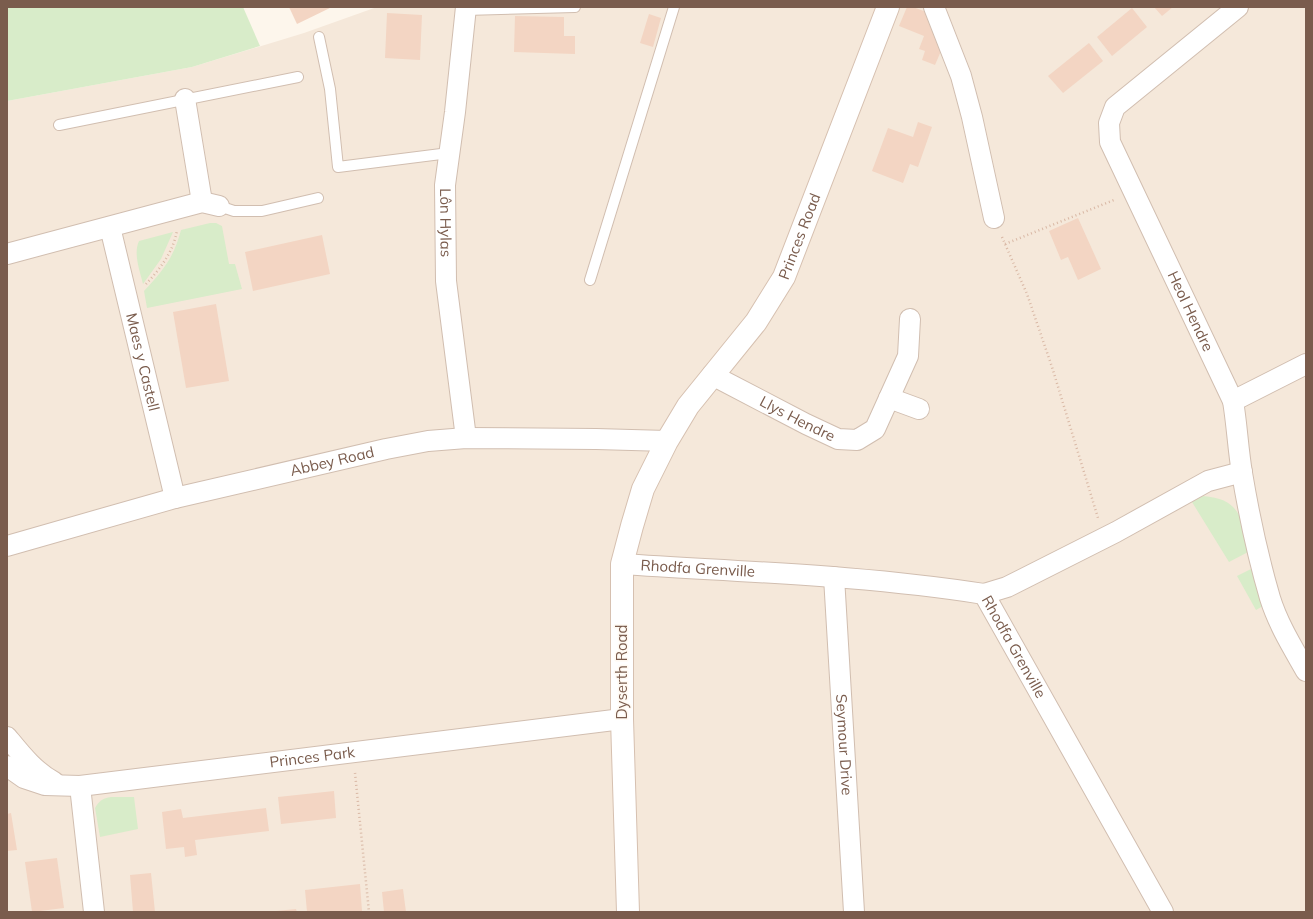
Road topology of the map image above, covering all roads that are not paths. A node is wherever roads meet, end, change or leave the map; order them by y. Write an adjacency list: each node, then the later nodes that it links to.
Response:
1 (575, 7): 6 (lane)
2 (674, 7): 17 (lane)
3 (888, 7): 20 (street, Princes Road)
4 (934, 7): 14 (street)
5 (1238, 7): 22 (street, Heol Hendre)
6 (465, 8): 11 (street, Lôn Hylas)
7 (318, 37): 11 (lane)
8 (298, 77): 9 (lane)
9 (185, 99): 10 (lane); 13 (street)
10 (59, 125)
11 (449, 154): 24 (street, Lôn Hylas)
12 (318, 198): 13 (lane)
13 (210, 204): 15 (street)
14 (994, 218)
15 (110, 227): 16 (street); 27 (street, Maes y Castell)
16 (7, 254)
17 (590, 280)
18 (910, 319): 21 (street, Llys Hendre)
19 (1306, 364): 22 (street)
20 (712, 375): 21 (street, Llys Hendre); 25 (street, Princes Road)
21 (889, 398): 23 (street)
22 (1232, 401): 26 (street, Heol Hendre)
23 (919, 408)
24 (466, 438): 25 (street, Abbey Road); 27 (street, Abbey Road)
25 (667, 441): 29 (street, Dyserth Road)
26 (1242, 472): 31 (street); 32 (street, Heol Hendre)
27 (175, 498): 28 (street, Abbey Road)
28 (7, 546)
29 (622, 564): 30 (street, Rhodfa Grenville); 33 (street, Dyserth Road)
30 (834, 577): 31 (street, Rhodfa Grenville); 40 (street, Seymour Drive)
31 (984, 594): 41 (street, Rhodfa Grenville)
32 (1306, 671)
33 (622, 719): 37 (street, Princes Park); 39 (street, Dyserth Road)
34 (7, 736): 36 (street)
35 (7, 766): 36 (street, Princes Park)
36 (60, 786): 37 (street, Princes Park)
37 (80, 786): 38 (street)
38 (94, 912)
39 (628, 912)
40 (854, 912)
41 (1163, 912)

